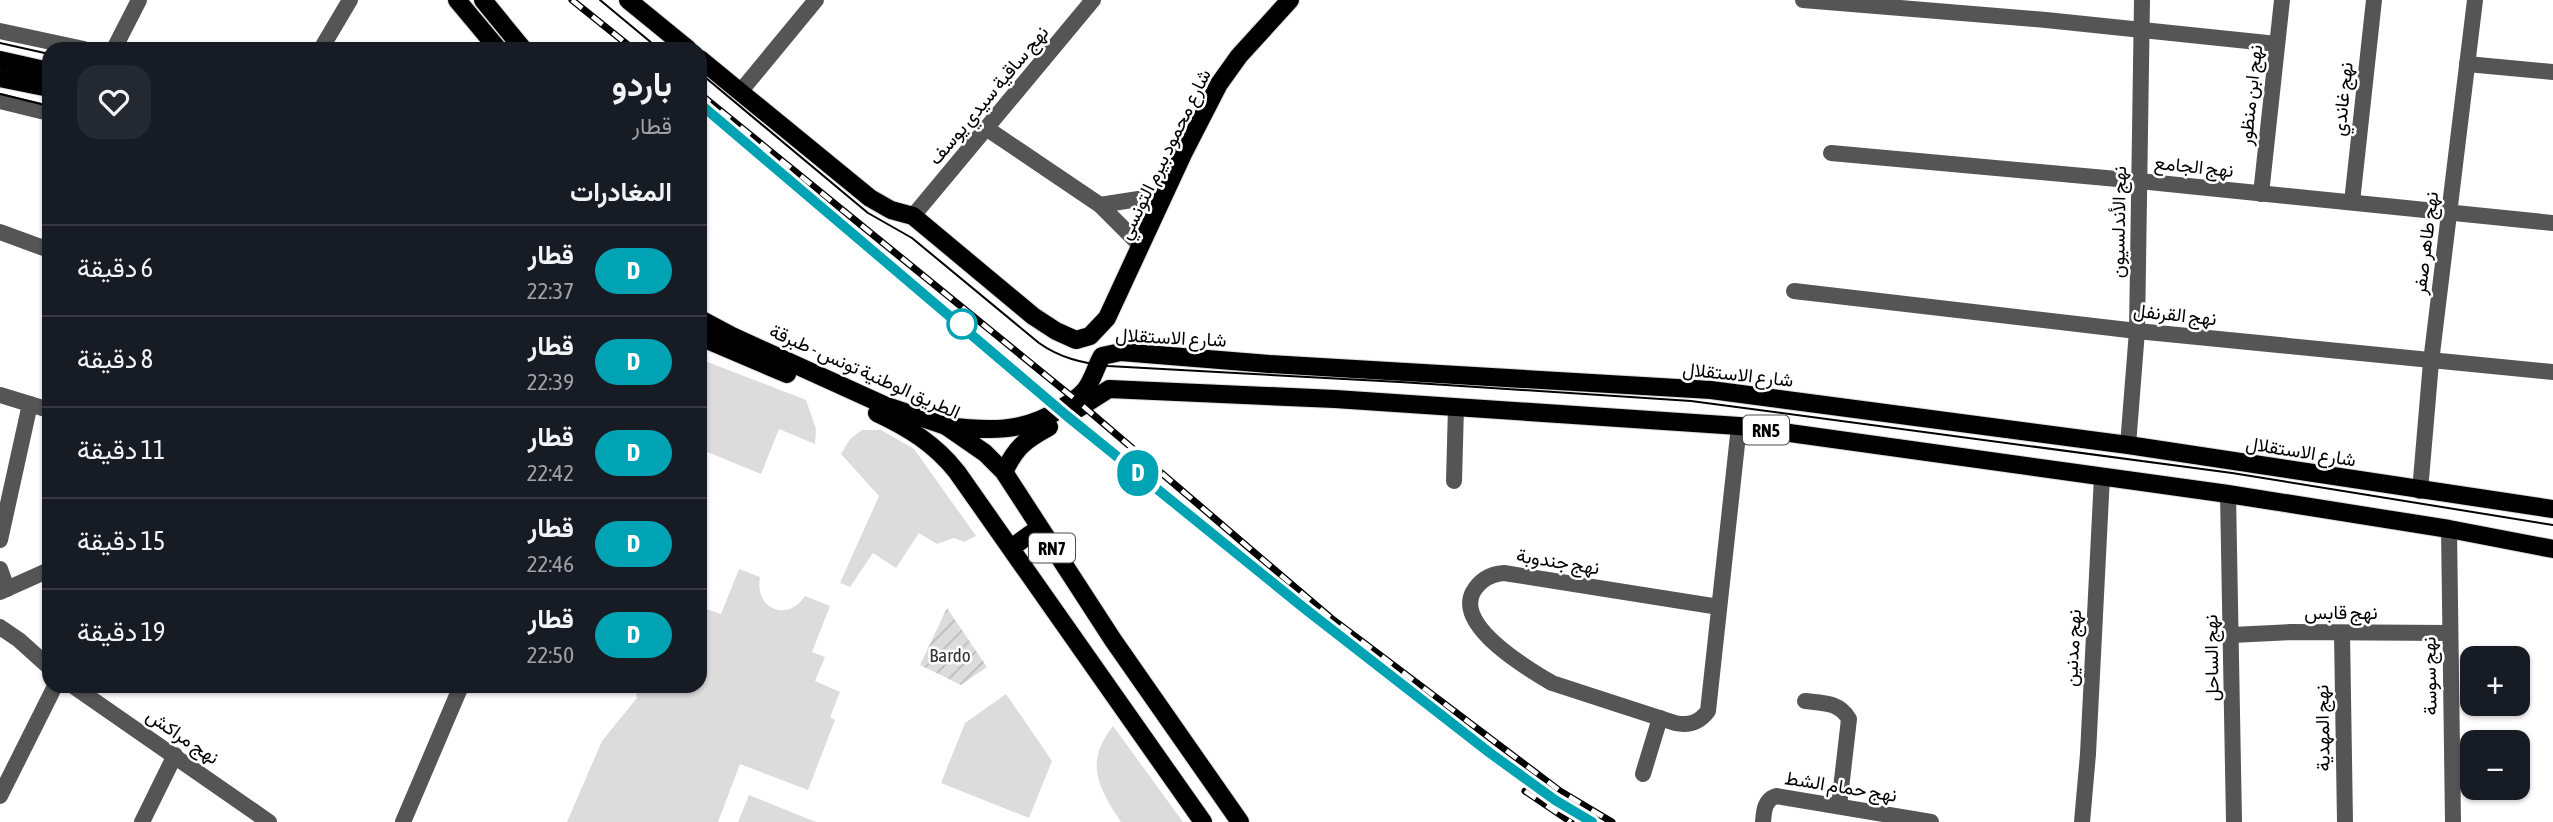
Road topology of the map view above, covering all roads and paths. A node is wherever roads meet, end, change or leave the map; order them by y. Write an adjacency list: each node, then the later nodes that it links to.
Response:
1 (139, 0): 17 (street)
2 (349, 0): 18 (street)
3 (457, 0): 19 (main road)
4 (482, 0): 20 (main road)
5 (628, 0): 21 (main road)
6 (816, 0): 30 (street)
7 (1093, 0): 33 (street, نهج ساقية سيدي يوسف)
8 (1290, 0): 37 (main road, شارع محمود بيرم التونسي)
9 (1803, 0): 14 (street)
10 (2142, 0): 14 (street, نهج الأندلسيون)
11 (2282, 0): 22 (street, نهج ابن منظور)
12 (2374, 0): 38 (street, نهج غاندي)
13 (2475, 0): 24 (street, نهج طاهر صفر)
14 (2142, 29): 22 (street); 35 (street, نهج الأندلسيون)
15 (0, 31): 16 (street)
16 (51, 42)
17 (118, 42)
18 (325, 42)
19 (492, 42)
20 (517, 42)
21 (679, 42)
22 (2277, 44): 36 (street, نهج ابن منظور)
23 (0, 60): 26 (main road)
24 (2467, 64): 27 (street); 40 (street, نهج طاهر صفر)
25 (707, 65): 30 (main road)
26 (42, 69)
27 (2553, 72)
28 (0, 78): 29 (main road)
29 (42, 87)
30 (740, 92): 41 (main road)
31 (0, 102): 32 (street)
32 (42, 111)
33 (986, 128): 39 (street); 41 (street, نهج ساقية سيدي يوسف)
34 (1831, 153): 35 (street, نهج الجامع)
35 (2139, 181): 36 (street, نهج الجامع); 48 (street, نهج الأندلسيون)
36 (2261, 194): 38 (street, نهج الجامع)
37 (1164, 195): 39 (street); 44 (main road, شارع محمود بيرم التونسي)
38 (2352, 202): 40 (street, نهج الجامع)
39 (1100, 205): 44 (street)
40 (2450, 213): 42 (street, نهج الجامع); 50 (street, نهج طاهر صفر)
41 (913, 216): 44 (main road, شارع محمود بيرم التونسي)
42 (2553, 223)
43 (0, 232): 45 (street)
44 (1141, 246)
45 (42, 247)
46 (1794, 291): 48 (street, نهج القرنفل)
47 (707, 323): 56 (main road, الطريق الوطنية تونس - طبرقة / RN7)
48 (2137, 331): 50 (street, نهج القرنفل); 58 (street, نهج الأندلسيون)
49 (707, 340): 68 (main road, الطريق الوطنية تونس - طبرقة / RN7)
50 (2431, 362): 51 (street, نهج القرنفل); 62 (street, نهج طاهر صفر)
51 (2553, 372)
52 (0, 395): 53 (street)
53 (30, 404): 55 (street); 67 (street)
54 (1456, 407): 57 (main road, RN5); 59 (main road, RN5); 61 (street)
55 (42, 408)
56 (946, 425): 58 (main road, شارع الاستقلال / RN5); 59 (main road, الطريق الوطنية تونس - طبرقة / RN7)
57 (1739, 426): 60 (main road, RN5); 73 (street, نهج جندوبة)
58 (2128, 445): 62 (main road, شارع الاستقلال / RN5)
59 (1004, 472): 65 (main road, الطريق الوطنية تونس - طبرقة / RN7)
60 (2102, 476): 63 (main road, RN5); 99 (street, نهج مدنين)
61 (1454, 481)
62 (2420, 491): 64 (main road, شارع الاستقلال / RN5)
63 (2228, 494): 66 (main road, RN5); 77 (street, نهج الساحل)
64 (2553, 509)
65 (1039, 528): 68 (main road); 78 (main road, الطريق الوطنية تونس - طبرقة / RN7)
66 (2449, 529): 69 (main road, RN5); 76 (street, نهج سوسة)
67 (0, 540)
68 (1011, 548): 79 (main road, الطريق الوطنية تونس - طبرقة / RN7)
69 (2553, 549)
70 (0, 569): 72 (street)
71 (42, 573): 72 (street)
72 (3, 591)
73 (1719, 607): 85 (street, نهج جندوبة); 85 (street, نهج جندوبة)
74 (0, 627): 80 (street)
75 (2342, 633): 76 (street, نهج قابس); 77 (street, نهج قابس); 101 (street, نهج المهدية)
76 (2450, 633): 102 (street, نهج سوسة)
77 (2232, 635): 100 (street, نهج الساحل)
78 (1114, 640): 79 (main road); 86 (main road, الطريق الوطنية تونس - طبرقة / RN7)
79 (1086, 657): 88 (main road, الطريق الوطنية تونس - طبرقة / RN7)
80 (42, 661)
81 (52, 693): 90 (street)
82 (83, 693): 87 (street, نهج مراكش)
83 (458, 693): 94 (street)
84 (1805, 701): 91 (street)
85 (1660, 718): 89 (street)
86 (1193, 753): 88 (main road); 96 (main road, الطريق الوطنية تونس - طبرقة / RN7)
87 (175, 755): 92 (street); 93 (street, نهج مراكش)
88 (1167, 771): 95 (main road, الطريق الوطنية تونس - طبرقة / RN7)
89 (1643, 774)
90 (0, 796)
91 (1844, 812): 97 (street, نهج حمام الشط); 98 (street, نهج حمام الشط)
92 (142, 822)
93 (269, 822)
94 (403, 822)
95 (1203, 822)
96 (1240, 822)
97 (1763, 822)
98 (1931, 822)
99 (2082, 822)
100 (2234, 822)
101 (2345, 822)
102 (2453, 822)

